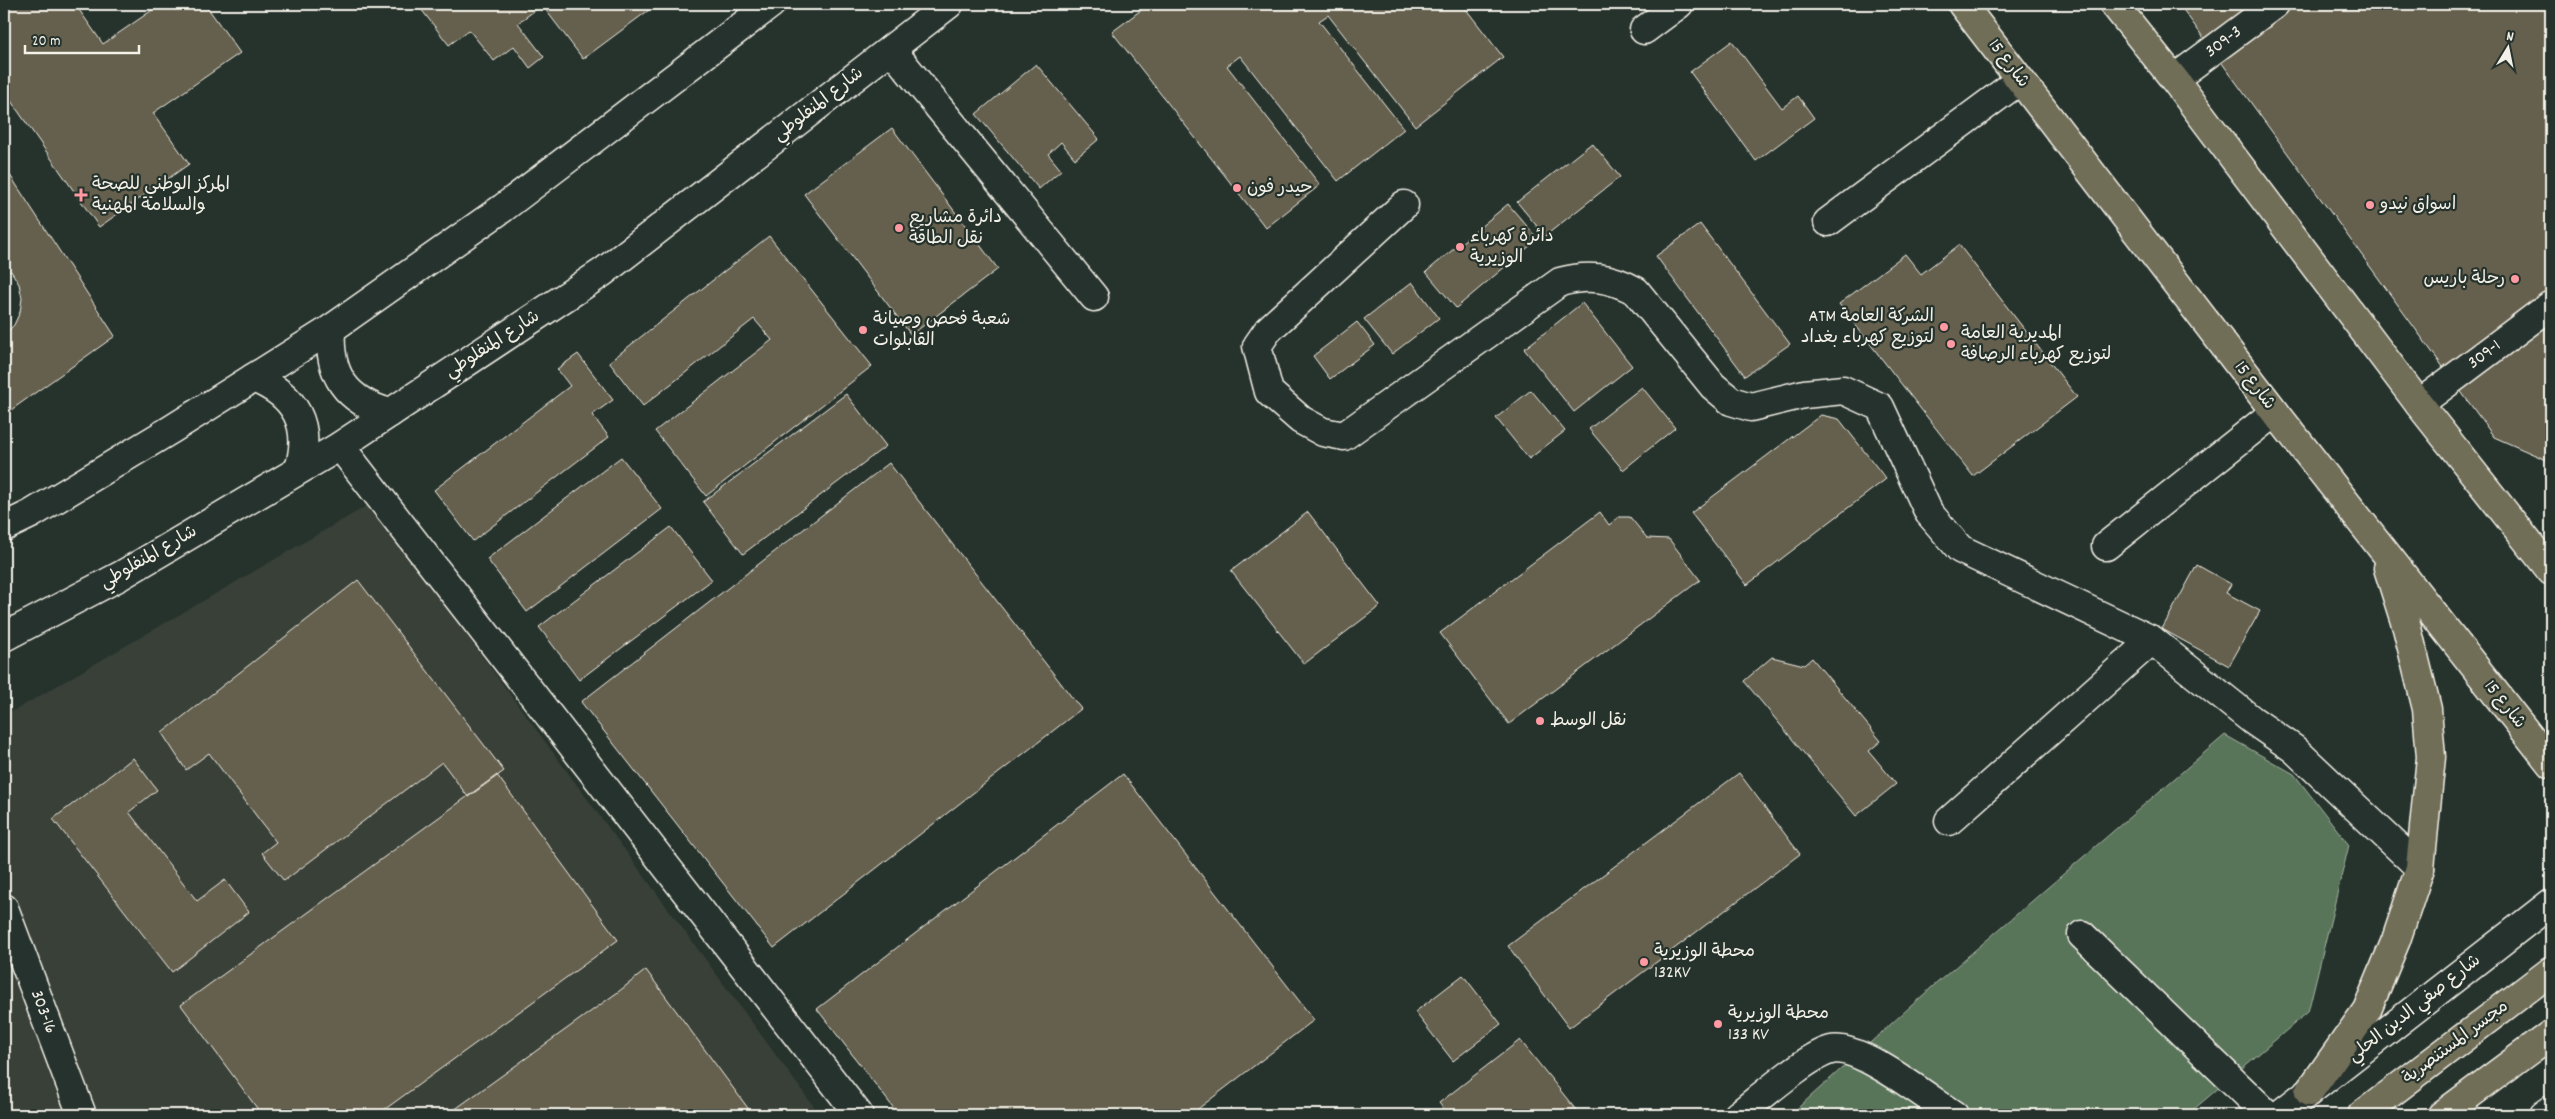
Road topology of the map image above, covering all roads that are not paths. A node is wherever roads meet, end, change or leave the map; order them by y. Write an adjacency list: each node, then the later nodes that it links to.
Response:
1 (771, 4): 15 (street)
2 (949, 4): 8 (street, شارع المنفلوطي)
3 (1679, 4): 7 (street)
4 (1962, 4): 10 (main road, شارع 15)
5 (2114, 4): 9 (main road)
6 (2275, 4): 9 (street, 309-3)
7 (1644, 30)
8 (891, 49): 13 (street); 19 (street, شارع المنفلوطي)
9 (2174, 79): 17 (main road)
10 (2020, 80): 12 (street); 18 (main road, شارع 15)
11 (1404, 205): 29 (street)
12 (1828, 222)
13 (1094, 297)
14 (2551, 305): 17 (street, 309-1)
15 (331, 329): 16 (street); 19 (street)
16 (253, 378): 21 (street); 23 (street)
17 (2419, 404): 22 (main road)
18 (2275, 412): 25 (street); 26 (main road, شارع 15)
19 (390, 413): 20 (street, شارع المنفلوطي)
20 (340, 446): 21 (street, شارع المنفلوطي); 41 (street)
21 (299, 469): 28 (street, شارع المنفلوطي)
22 (2481, 480): 24 (main road); 27 (main road)
23 (4, 527)
24 (2551, 536)
25 (2106, 546)
26 (2382, 550): 30 (main road, شارع 15); 32 (main road)
27 (2551, 571)
28 (4, 637)
29 (2152, 640): 31 (street); 32 (street)
30 (2551, 764)
31 (1949, 821)
32 (2420, 868): 38 (main road)
33 (2551, 903): 38 (street, شارع صفي الدين الحلي)
34 (4, 908): 40 (street, 303-16)
35 (2082, 935): 44 (street)
36 (2551, 971): 46 (main road, مجسر المستنصرية)
37 (2551, 1034): 47 (main road)
38 (2309, 1092): 45 (street, شارع صفي الدين الحلي)
39 (2551, 1110): 48 (street)
40 (82, 1115)
41 (859, 1115)
42 (1738, 1115): 43 (street)
43 (1954, 1115)
44 (2268, 1115)
45 (2279, 1115)
46 (2362, 1115)
47 (2442, 1115)
48 (2544, 1115)

